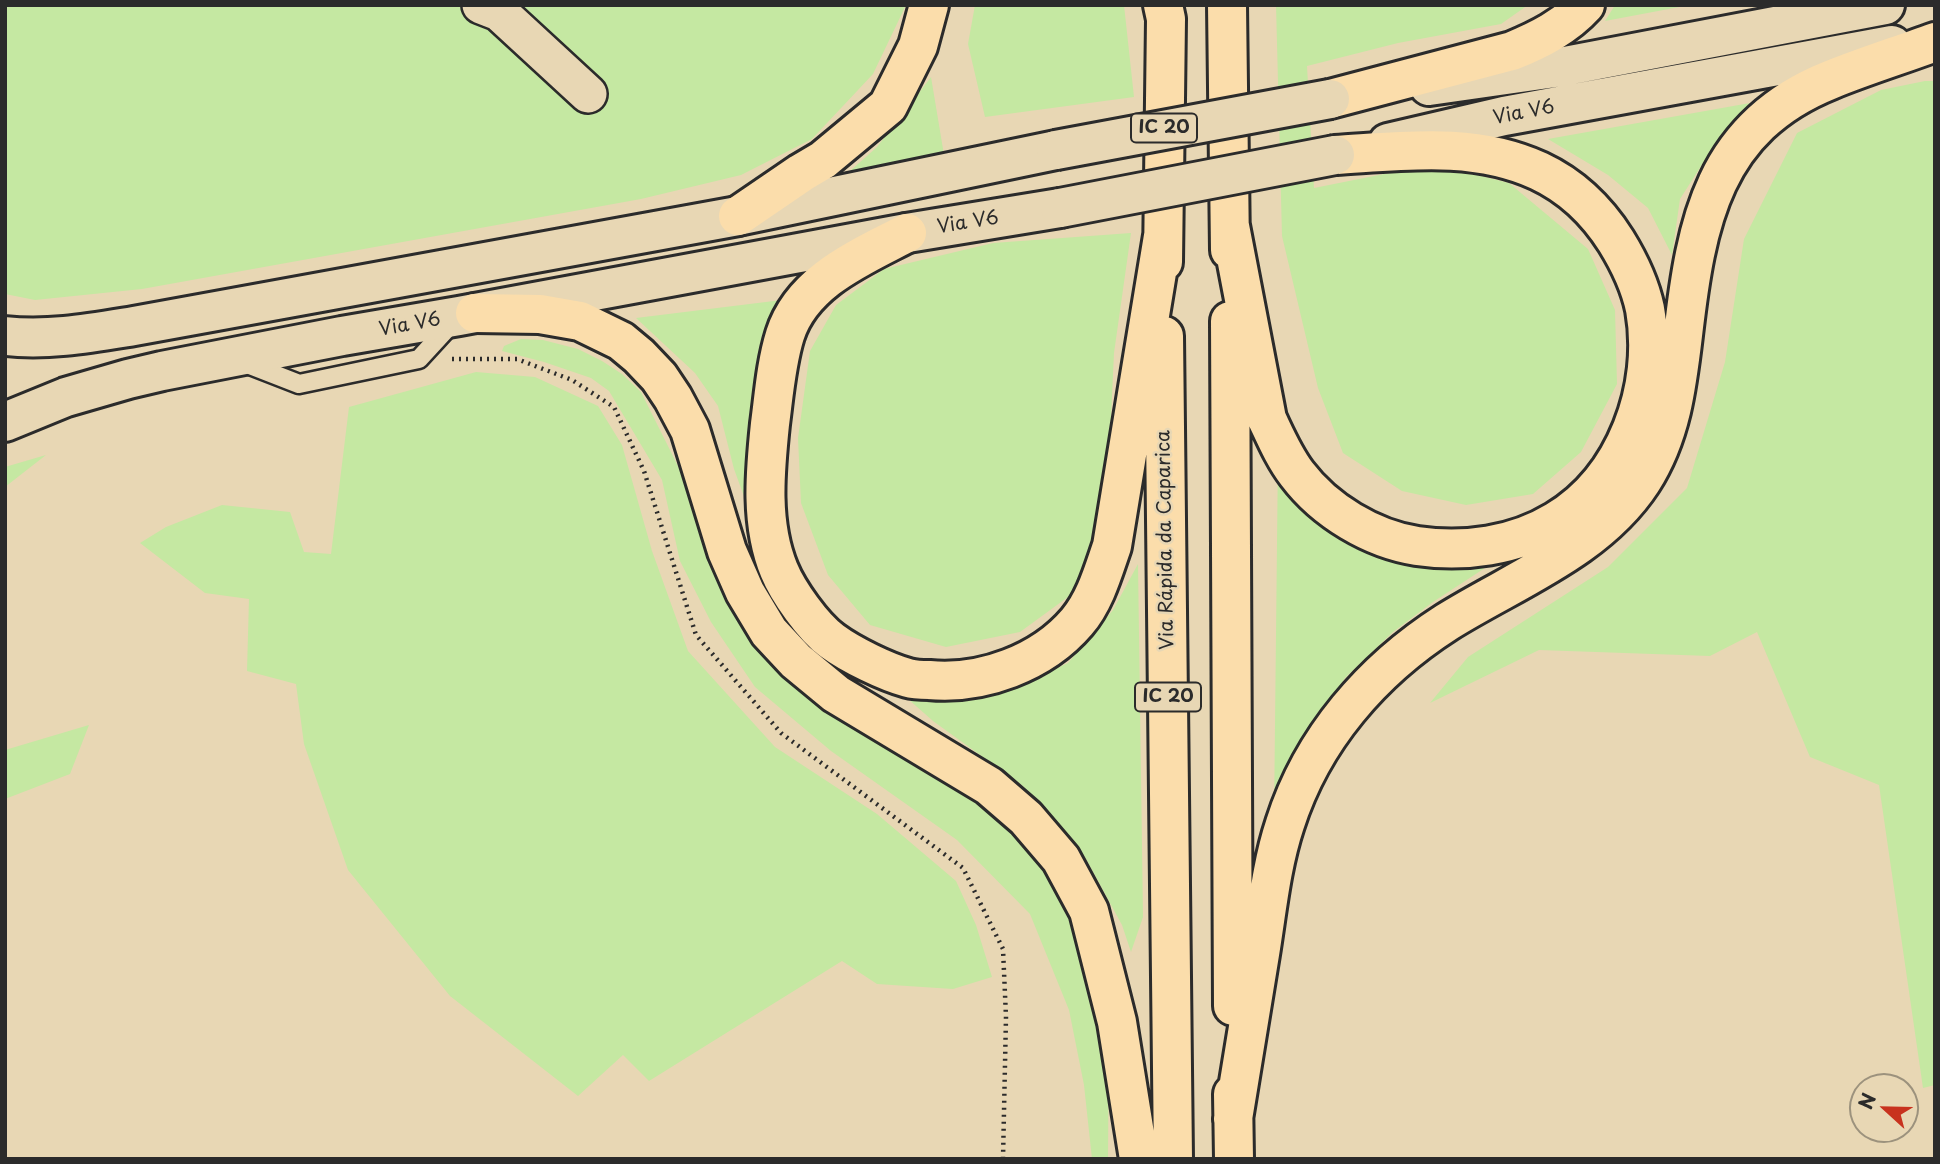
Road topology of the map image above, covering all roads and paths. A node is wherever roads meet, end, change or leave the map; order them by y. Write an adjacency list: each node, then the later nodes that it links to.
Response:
1 (481, 5): 10 (street)
2 (929, 5): 13 (highway)
3 (1163, 5): 16 (highway, Via Rápida da Caparica / IC 20)
4 (1227, 5): 9 (highway)
5 (1237, 5): 9 (highway)
6 (1586, 5): 11 (highway)
7 (1885, 5): 11 (main road, Via V6)
8 (1935, 40): 12 (main road, Via V6); 22 (highway)
9 (1229, 68): 14 (highway)
10 (588, 94)
11 (1330, 99): 13 (main road, Via V6, bridge)
12 (1335, 155): 14 (highway); 15 (main road, Via V6, bridge)
13 (738, 216): 18 (main road, Via V6)
14 (1230, 226): 22 (highway)
15 (907, 233): 16 (highway); 17 (main road, Via V6)
16 (1163, 236): 25 (highway, Via Rápida da Caparica / IC 20)
17 (467, 315): 19 (main road, Via V6); 20 (lane); 24 (highway)
18 (5, 335)
19 (232, 358): 20 (lane); 21 (main road, Via V6)
20 (419, 359): 23 (path)
21 (5, 422)
22 (1233, 1119): 26 (highway)
23 (1003, 1159)
24 (1139, 1159)
25 (1173, 1159)
26 (1234, 1159)

